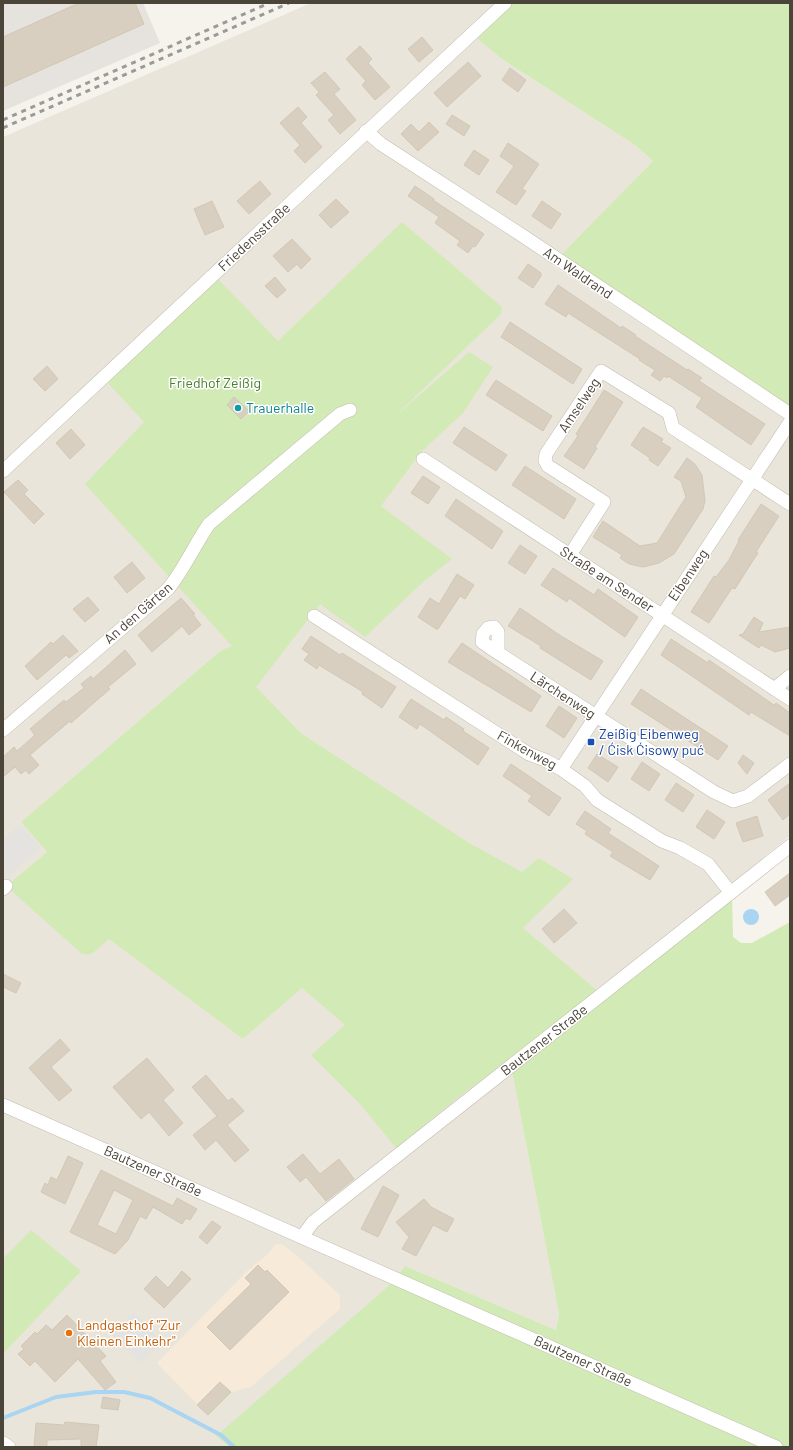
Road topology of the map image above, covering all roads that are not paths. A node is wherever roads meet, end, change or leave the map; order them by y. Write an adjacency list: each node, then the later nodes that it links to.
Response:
1 (505, 3): 2 (street, Friedensstraße)
2 (366, 131): 4 (street, Am Waldrand); 7 (street, Friedensstraße)
3 (350, 410): 18 (street, An den Gärten)
4 (790, 414)
5 (790, 422): 8 (street, Eibenweg)
6 (423, 459): 10 (street, Straße am Sender)
7 (3, 471)
8 (752, 480): 9 (street, Amselweg); 10 (street, Amselweg); 11 (street, Eibenweg)
9 (790, 504)
10 (570, 555): 11 (street, Straße am Sender)
11 (662, 615): 15 (street, Straße am Sender); 17 (street, Eibenweg)
12 (314, 616): 20 (street, Finkenweg)
13 (498, 652): 17 (street, Lärchenweg)
14 (790, 676): 15 (street)
15 (774, 689): 16 (street, Straße am Sender)
16 (790, 699)
17 (596, 717): 19 (street, Lärchenweg); 20 (street, Eibenweg)
18 (3, 730)
19 (790, 764)
20 (561, 769): 22 (street, Finkenweg)
21 (790, 846): 22 (street, Bautzener Straße)
22 (731, 893): 24 (street, Bautzener Straße)
23 (3, 1105): 24 (street, Bautzener Straße)
24 (302, 1237): 25 (street, Bautzener Straße)
25 (776, 1447)

